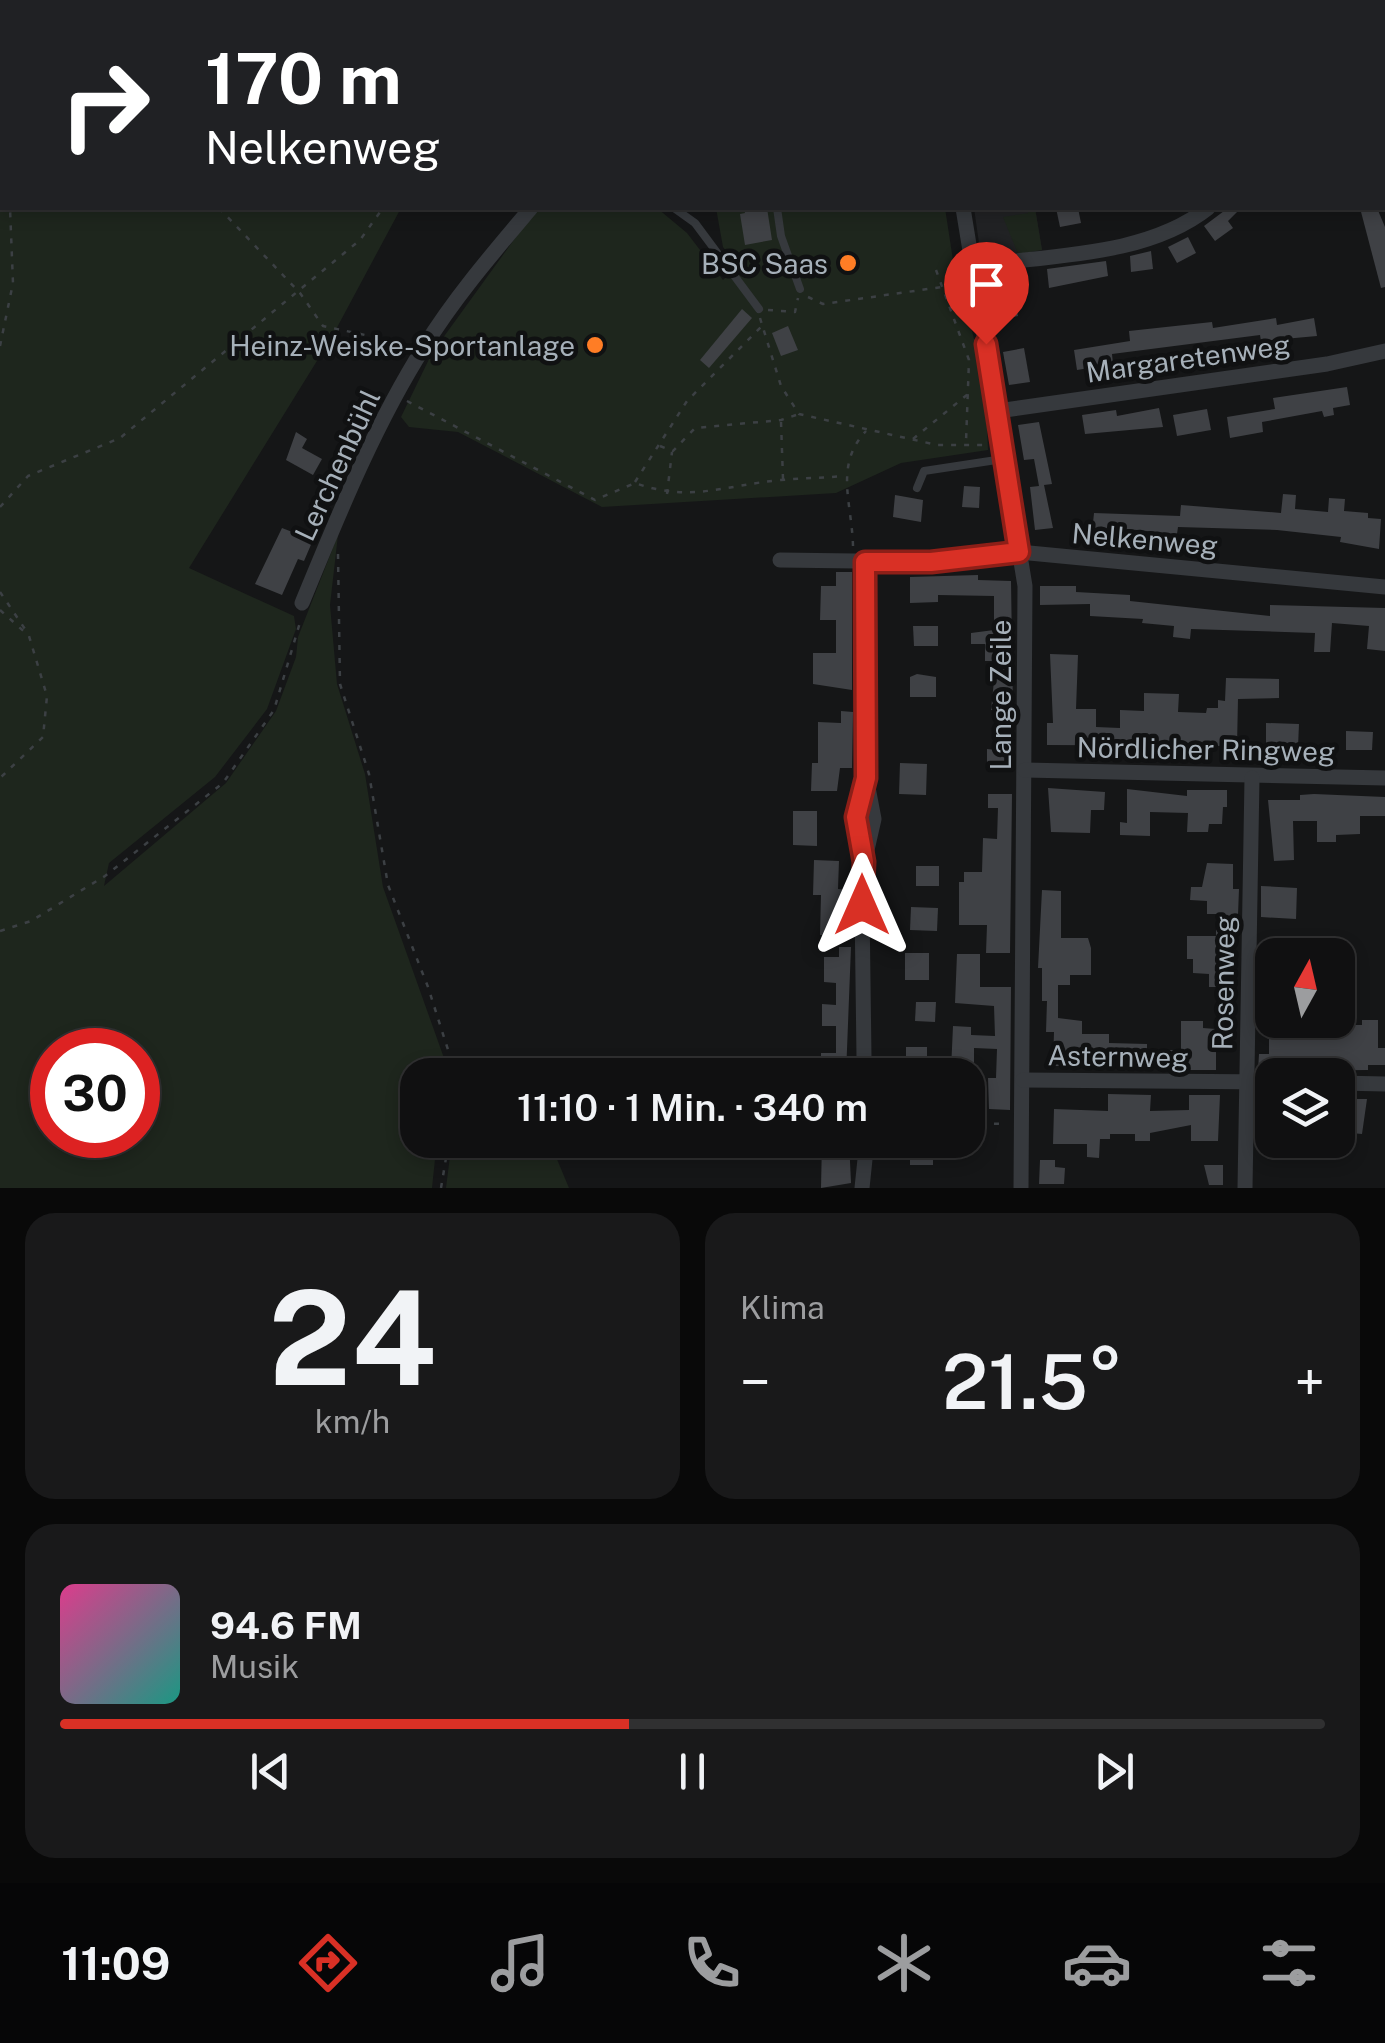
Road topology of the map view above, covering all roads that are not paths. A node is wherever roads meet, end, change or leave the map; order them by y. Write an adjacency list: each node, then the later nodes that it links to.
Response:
1 (529, 210): 17 (street, Lerchenbühl)
2 (677, 210): 8 (lane)
3 (778, 210): 7 (lane)
4 (963, 210): 6 (street, Lange Zeile)
5 (1205, 210): 6 (street)
6 (972, 266): 10 (street, Lange Zeile)
7 (800, 289)
8 (759, 309)
9 (1385, 351): 10 (street, Margaretenweg)
10 (998, 411): 11 (street, Lange Zeile)
11 (1006, 452): 12 (lane); 13 (street, Lange Zeile)
12 (917, 488)
13 (1019, 552): 15 (street, Nelkenweg); 16 (street, Nelkenweg); 18 (street, Lange Zeile)
14 (780, 560): 15 (street, Nelkenweg)
15 (859, 562): 21 (street)
16 (1385, 587)
17 (302, 603)
18 (1025, 770): 19 (street, Nördlicher Ringweg); 22 (street, Lange Zeile)
19 (1252, 778): 20 (street, Nördlicher Ringweg); 23 (street, Rosenweg)
20 (1385, 778)
21 (864, 1057)
22 (1023, 1080): 23 (street, Asternweg); 29 (street, Lange Zeile)
23 (1246, 1082): 24 (street, Asternweg); 30 (street, Rosenweg)
24 (1255, 1082)
25 (1355, 1083): 26 (street)
26 (1385, 1084)
27 (863, 1158): 28 (street)
28 (862, 1188)
29 (1021, 1188)
30 (1245, 1188)

